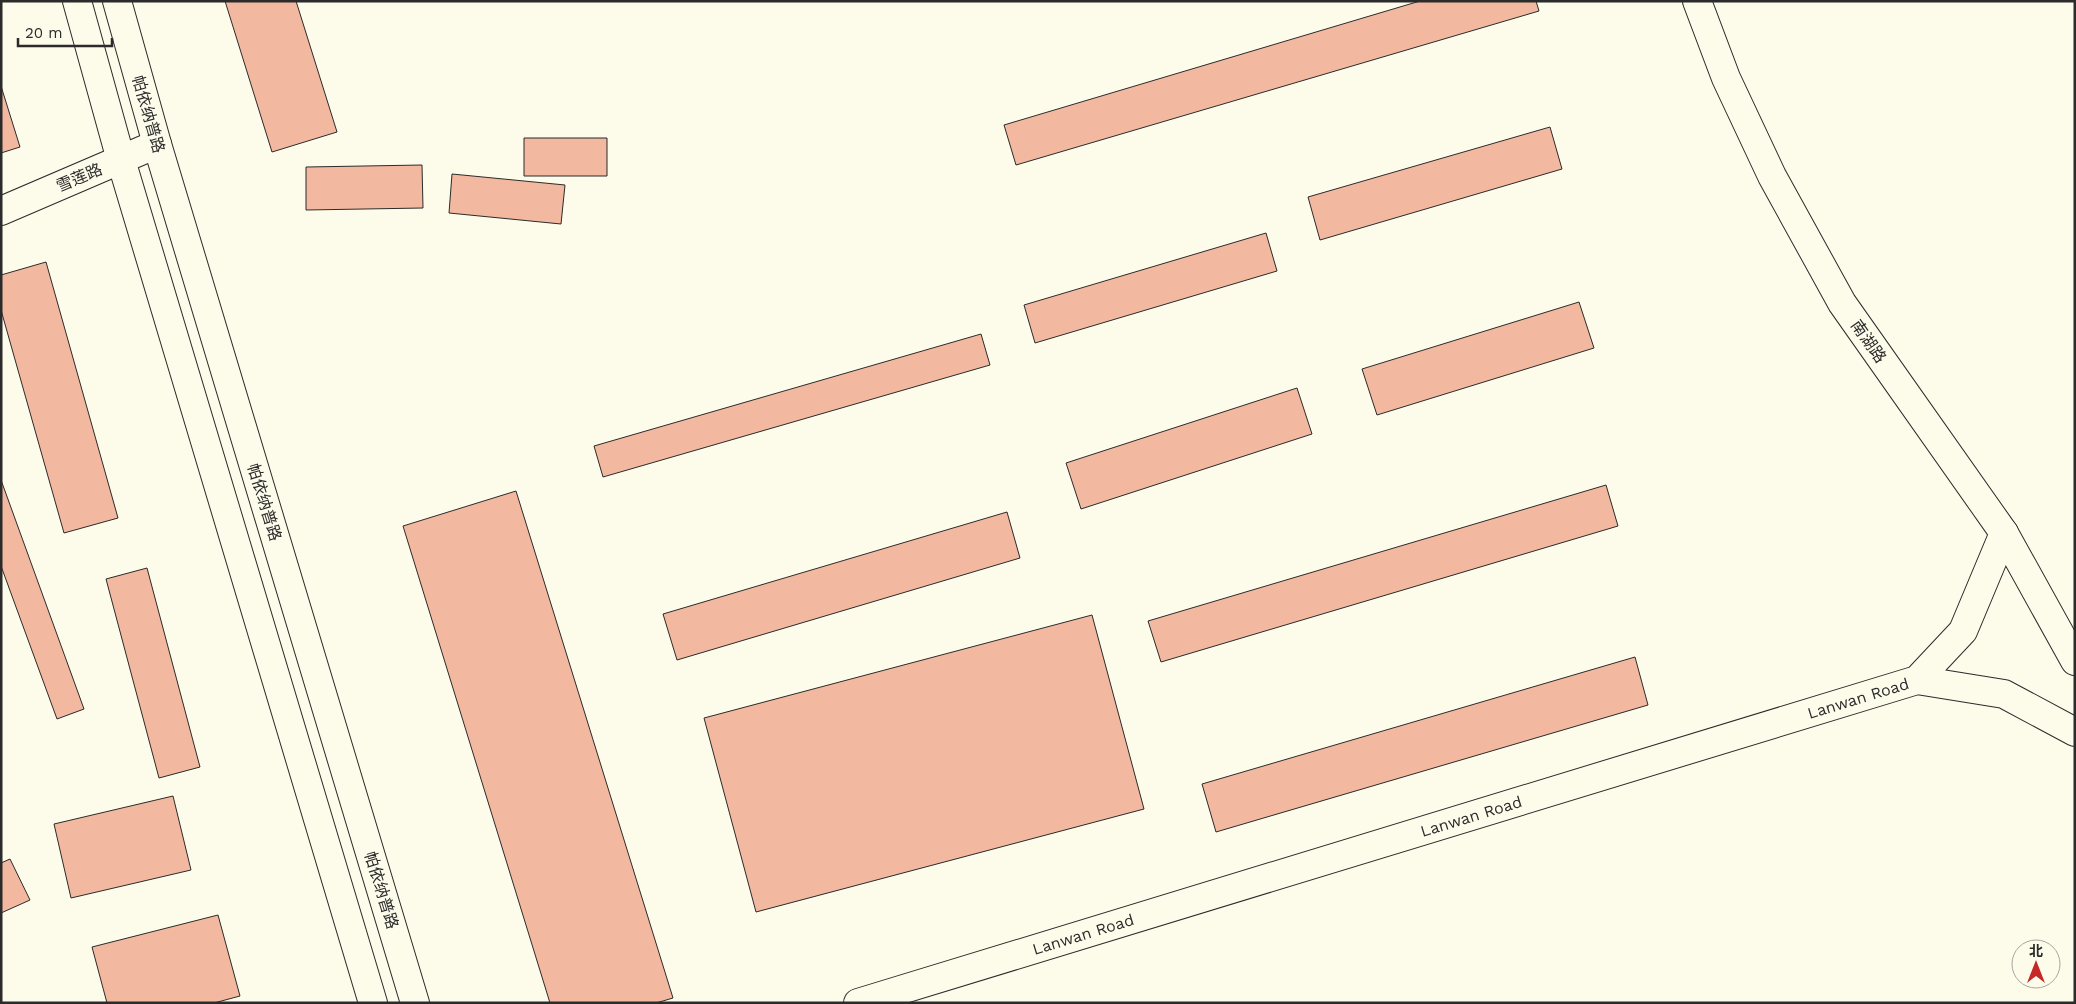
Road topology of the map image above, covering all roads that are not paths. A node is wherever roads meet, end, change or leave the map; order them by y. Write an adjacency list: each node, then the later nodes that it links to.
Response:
1 (77, 1): 5 (street)
2 (116, 1): 4 (street, 帕依纳普路)
3 (1697, 1): 7 (street, 南湖路)
4 (157, 144): 5 (street, 雪莲路); 12 (street, 帕依纳普路)
5 (121, 160): 6 (street, 雪莲路); 11 (street)
6 (1, 211)
7 (2004, 533): 8 (street, 南湖路); 9 (street, Lanwan Road)
8 (2075, 661)
9 (1917, 680): 10 (street); 13 (street, Lanwan Road)
10 (2075, 732)
11 (373, 1003)
12 (415, 1003)
13 (858, 1003)

